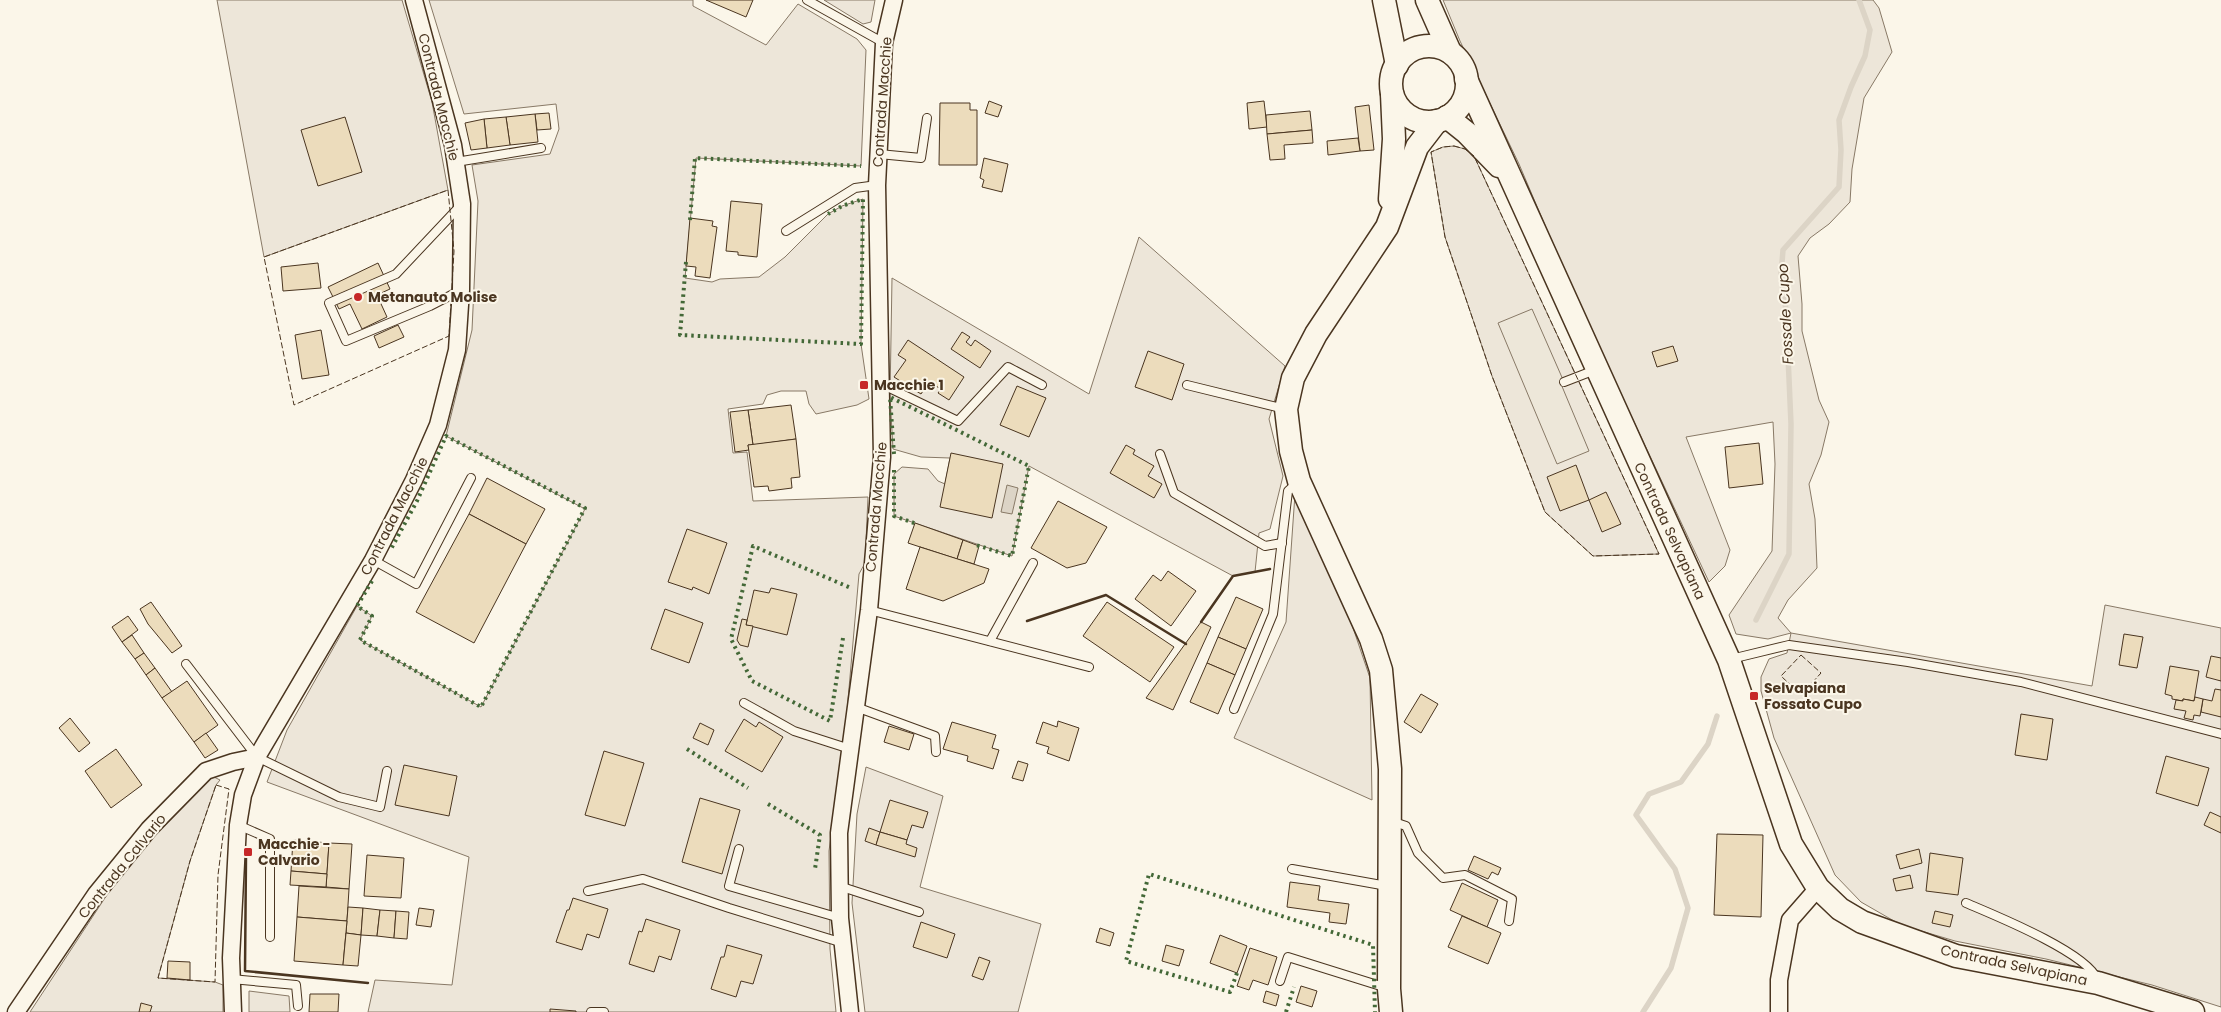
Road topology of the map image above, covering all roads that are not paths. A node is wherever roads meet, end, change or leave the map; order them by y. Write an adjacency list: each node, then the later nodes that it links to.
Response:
1 (414, 0): 15 (street, Contrada Macchie)
2 (807, 0): 6 (lane)
3 (894, 0): 6 (street, Contrada Macchie)
4 (1384, 0): 8 (main road)
5 (1427, 0): 7 (main road)
6 (884, 43): 14 (street, Contrada Macchie)
7 (1450, 52): 8 (main road); 9 (main road)
8 (1397, 65): 10 (main road)
9 (1466, 79): 12 (main road); 16 (main road, Contrada Selvapiana)
10 (1392, 90): 12 (main road); 19 (main road)
11 (927, 118): 14 (lane)
12 (1442, 119): 16 (main road, Contrada Selvapiana); 19 (main road)
13 (542, 148): 15 (lane)
14 (879, 154): 17 (street, Contrada Macchie)
15 (456, 162): 18 (street, Contrada Macchie)
16 (1510, 178): 22 (main road, Contrada Selvapiana)
17 (876, 185): 20 (lane); 24 (street, Contrada Macchie)
18 (462, 204): 21 (street, Contrada Macchie); 21 (lane)
19 (1387, 228): 27 (main road)
20 (786, 232)
21 (461, 290): 32 (street, Contrada Macchie)
22 (1597, 370): 23 (lane); 36 (main road, Contrada Selvapiana)
23 (1564, 382)
24 (881, 384): 25 (lane); 34 (street, Contrada Macchie)
25 (1042, 385)
26 (1187, 386): 27 (lane)
27 (1286, 409): 30 (main road)
28 (1160, 454): 31 (lane)
29 (471, 478): 32 (lane)
30 (1299, 481): 31 (lane); 47 (main road)
31 (1282, 543): 41 (lane)
32 (373, 560): 45 (street, Contrada Macchie)
33 (1033, 563): 35 (lane)
34 (868, 610): 35 (lane); 40 (street, Contrada Macchie)
35 (990, 641): 38 (lane)
36 (1729, 660): 42 (lane); 53 (main road, Contrada Selvapiana)
37 (186, 664): 45 (lane)
38 (1089, 667)
39 (744, 703): 43 (lane)
40 (856, 707): 43 (street, Contrada Macchie); 44 (lane)
41 (1234, 709)
42 (2221, 734)
43 (850, 749): 51 (street, Contrada Macchie)
44 (936, 752)
45 (257, 757): 46 (lane); 48 (street, Contrada Macchie); 67 (street, Contrada Calvario)
46 (387, 772)
47 (1389, 820): 52 (main road); 58 (lane)
48 (238, 825): 59 (lane); 61 (street, Contrada Macchie)
49 (739, 849): 57 (lane)
50 (1292, 869): 52 (lane)
51 (839, 886): 56 (lane); 57 (street, Contrada Macchie)
52 (1389, 886): 64 (main road)
53 (1818, 888): 63 (main road, Contrada Selvapiana); 73 (street)
54 (588, 891): 60 (lane)
55 (1966, 903): 63 (lane)
56 (919, 912)
57 (840, 918): 60 (street, Contrada Macchie)
58 (1509, 921)
59 (270, 937)
60 (842, 943): 71 (street, Contrada Macchie)
61 (231, 979): 65 (lane); 68 (street, Contrada Macchie)
62 (1280, 980): 64 (lane)
63 (2098, 983): 66 (main road, Contrada Selvapiana)
64 (1389, 989): 72 (main road)
65 (298, 1006)
66 (2188, 1011)
67 (16, 1012)
68 (233, 1012)
69 (591, 1012): 70 (lane)
70 (604, 1012)
71 (850, 1012)
72 (1391, 1012)
73 (1779, 1012)

